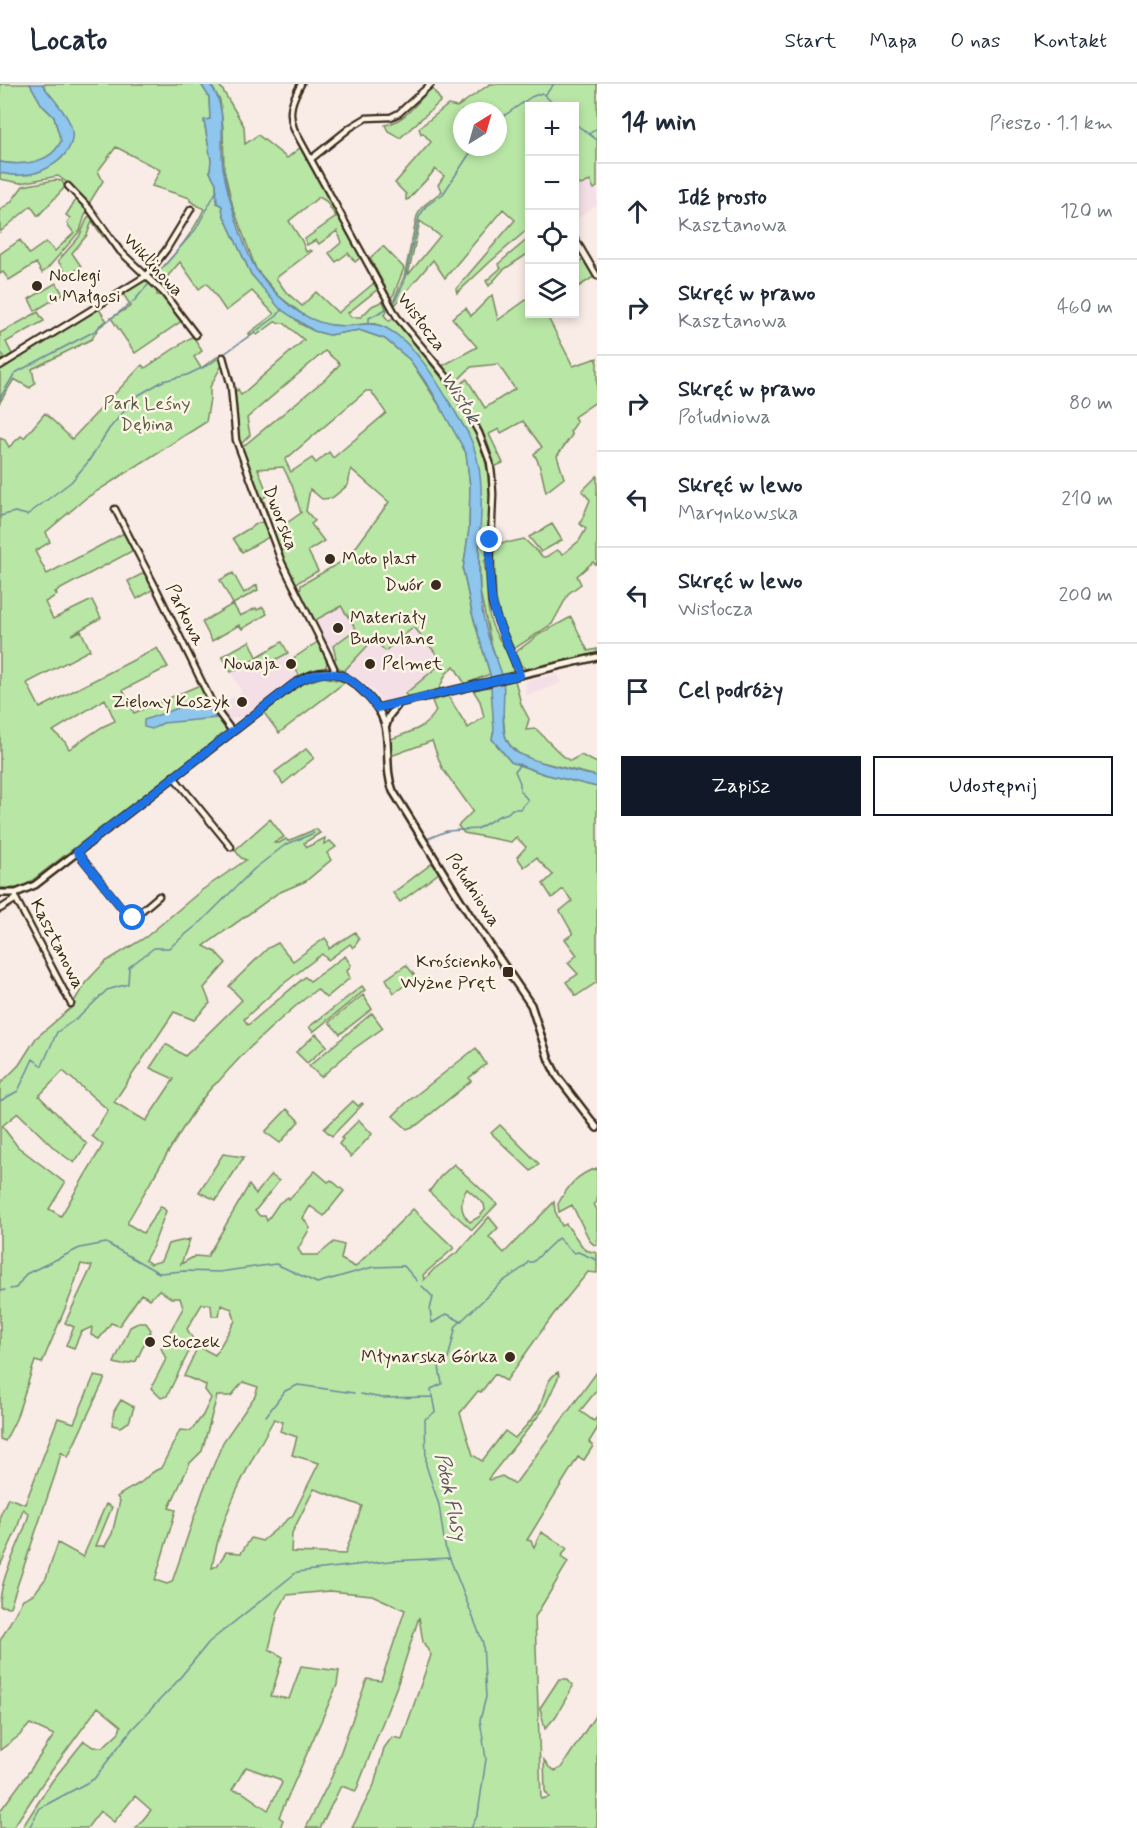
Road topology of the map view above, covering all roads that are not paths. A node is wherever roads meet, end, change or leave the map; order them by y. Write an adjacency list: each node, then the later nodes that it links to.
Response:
1 (302, 84): 3 (street, Wisłocza)
2 (431, 84): 3 (street)
3 (311, 159): 15 (street, Wisłocza)
4 (68, 186): 8 (street, Wiklinowa)
5 (191, 209): 8 (street)
6 (579, 245): 7 (street)
7 (597, 276)
8 (150, 278): 9 (street, Wiklinowa); 11 (street)
9 (196, 335)
10 (222, 357): 14 (street, Dworska)
11 (0, 366)
12 (115, 509): 19 (street, Parkowa)
13 (597, 657): 15 (street)
14 (333, 673): 17 (street, Południowa); 19 (street, Kasztanowa)
15 (520, 675): 16 (street)
16 (397, 706): 17 (street); 18 (street)
17 (378, 710): 18 (street, Południowa)
18 (385, 727): 28 (street, Południowa)
19 (232, 731): 20 (street, Kasztanowa)
20 (173, 776): 21 (street); 22 (street, Kasztanowa)
21 (231, 847)
22 (77, 852): 24 (street, Kasztanowa); 25 (street)
23 (0, 893): 24 (street, Kasztanowa)
24 (16, 896): 26 (street); 27 (street, Kasztanowa)
25 (159, 896)
26 (0, 909)
27 (71, 1004)
28 (597, 1128)

